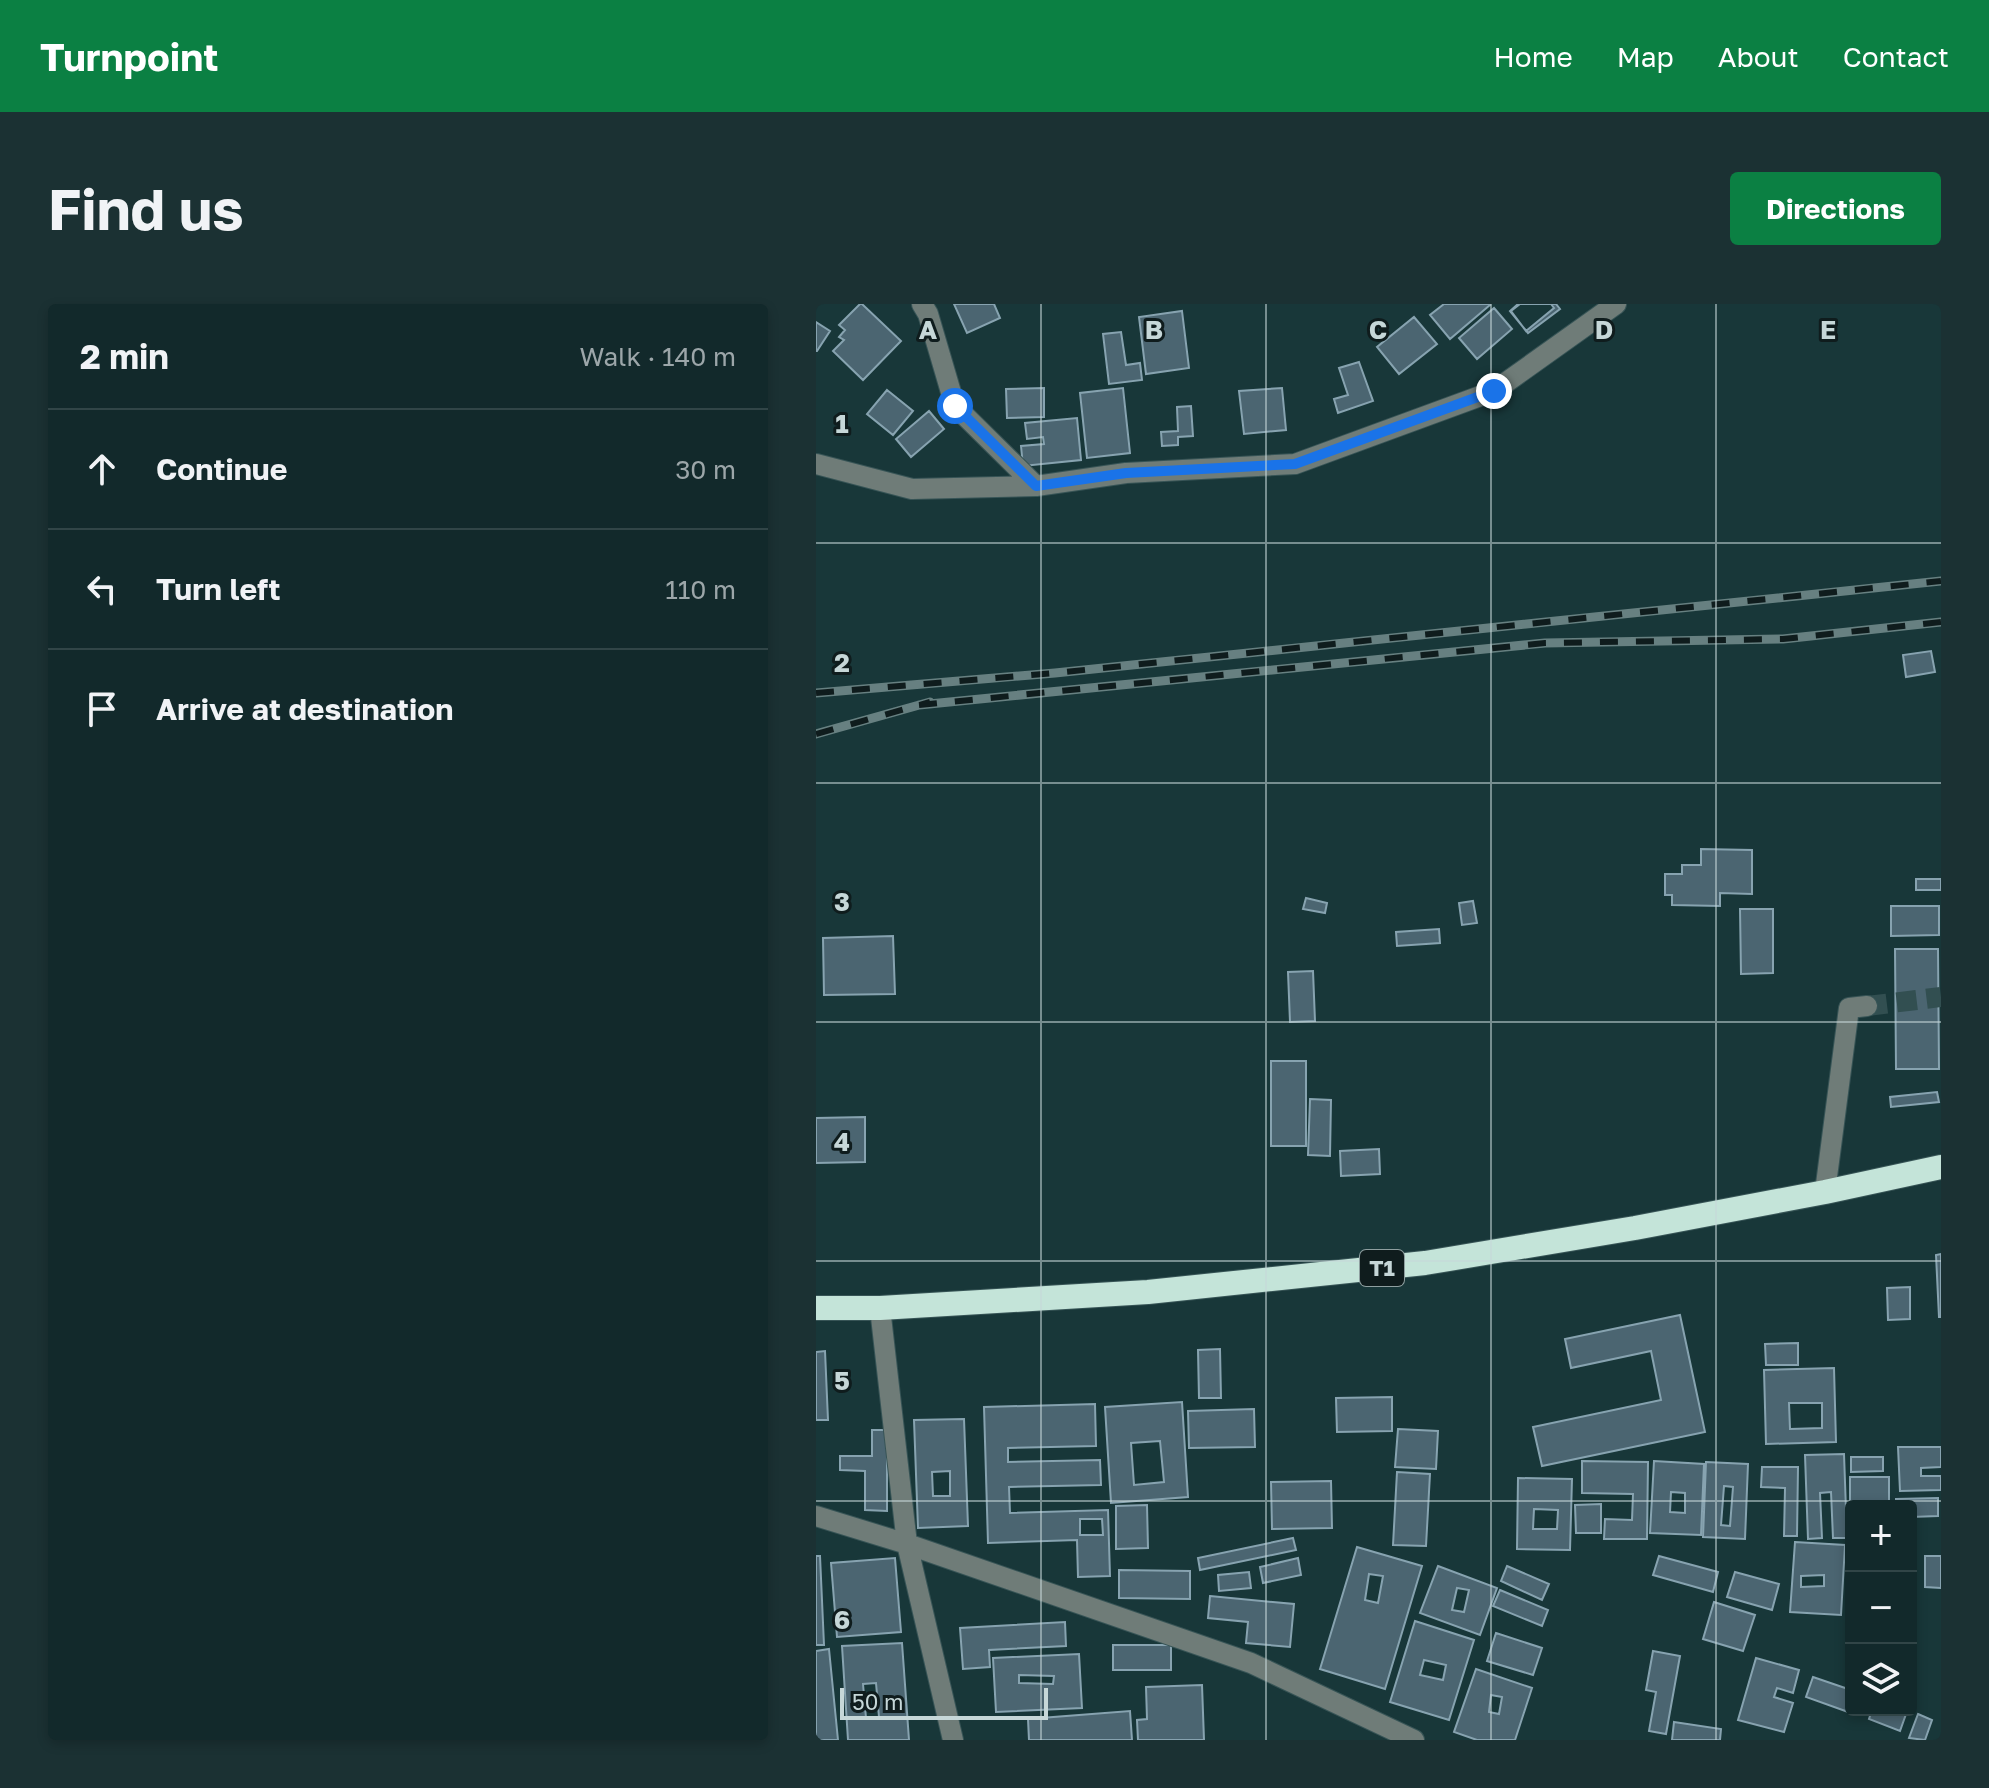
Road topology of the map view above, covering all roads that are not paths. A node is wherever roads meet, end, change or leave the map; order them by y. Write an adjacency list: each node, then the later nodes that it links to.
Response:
1 (922, 304): 4 (street)
2 (1616, 304): 4 (street)
3 (816, 464): 4 (street)
4 (1036, 486)
5 (1867, 1006): 7 (street)
6 (1941, 1167): 7 (highway, T1)
7 (1825, 1192): 9 (highway, T1)
8 (816, 1308): 9 (highway, T1)
9 (880, 1308): 11 (street)
10 (816, 1516): 11 (street)
11 (907, 1544): 12 (street); 13 (street)
12 (953, 1740)
13 (1414, 1740)

